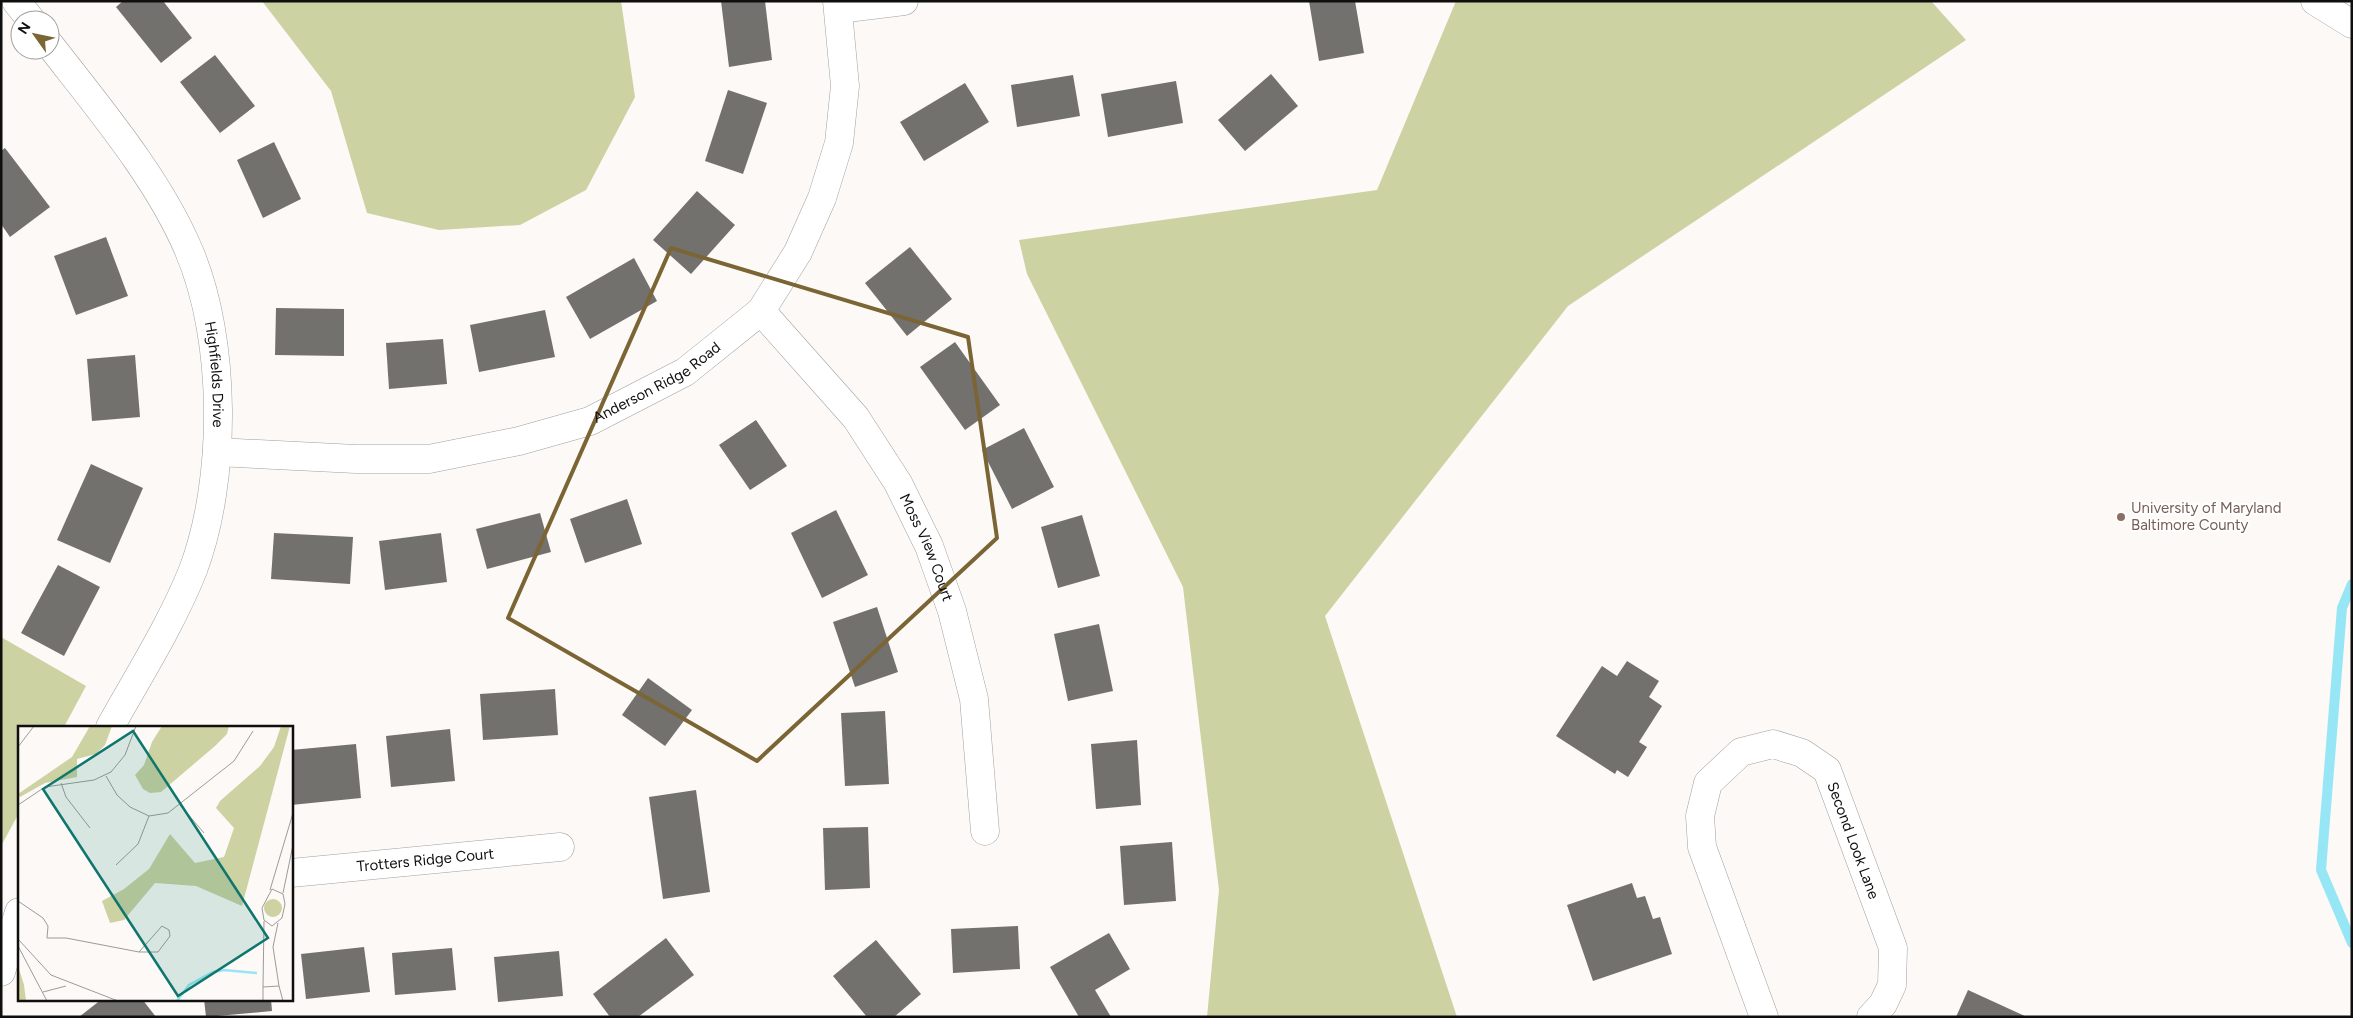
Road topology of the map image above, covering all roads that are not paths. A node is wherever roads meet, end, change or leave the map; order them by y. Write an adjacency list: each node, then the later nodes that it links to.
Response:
1 (904, 1): 3 (street)
2 (2315, 1): 4 (street)
3 (838, 5): 6 (street, Anderson Ridge Road)
4 (2352, 24)
5 (60, 58): 7 (street, Highfields Drive)
6 (761, 312): 7 (street, Anderson Ridge Road); 9 (street, Moss View Court)
7 (217, 452): 8 (street, Highfields Drive)
8 (111, 726)
9 (985, 831)
10 (560, 847): 11 (street, Trotters Ridge Court)
11 (292, 873)
12 (18, 915): 13 (street)
13 (1, 972)
14 (1764, 1017): 15 (street, Second Look Lane)
15 (1871, 1017)

